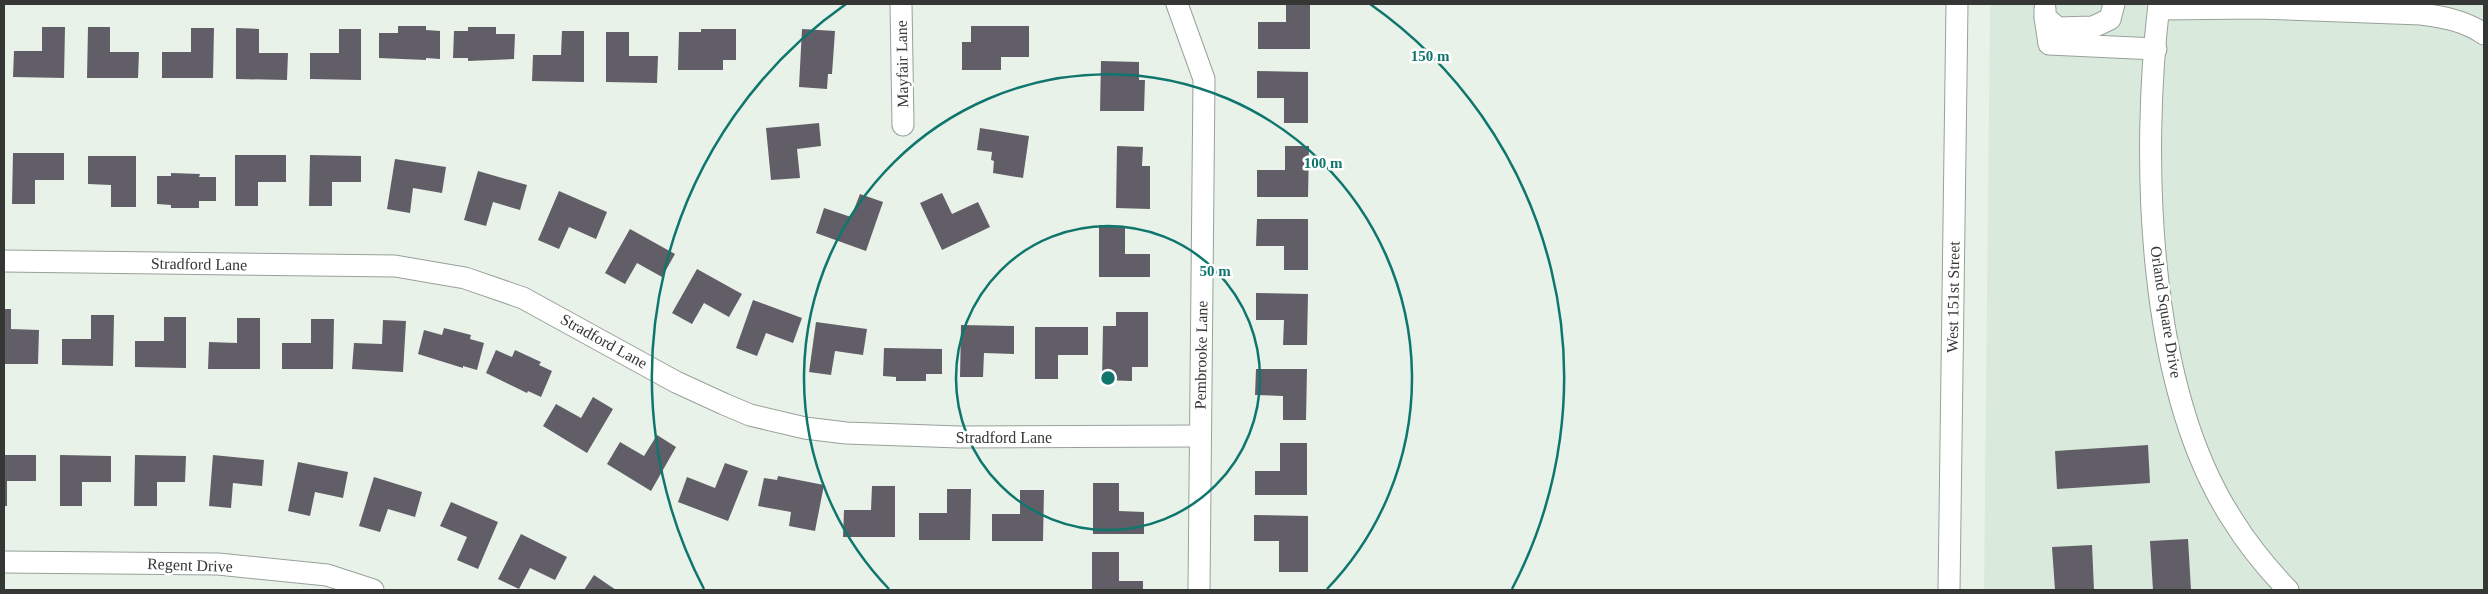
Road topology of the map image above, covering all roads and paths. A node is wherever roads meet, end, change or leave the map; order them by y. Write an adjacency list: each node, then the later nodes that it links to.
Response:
1 (901, 4): 9 (street, Mayfair Lane)
2 (1177, 4): 11 (street, Pembrooke Lane)
3 (1957, 4): 15 (street, West 151st Street)
4 (2114, 4): 6 (street)
5 (2159, 6): 7 (street); 8 (street, Orland Square Drive)
6 (2045, 10): 8 (street)
7 (2484, 34)
8 (2156, 49): 16 (street, Orland Square Drive)
9 (903, 125)
10 (4, 261): 11 (street, Stradford Lane)
11 (1200, 436): 14 (street, Pembrooke Lane)
12 (4, 562): 13 (street, Regent Drive)
13 (373, 590)
14 (1199, 590)
15 (1949, 590)
16 (2288, 590)

